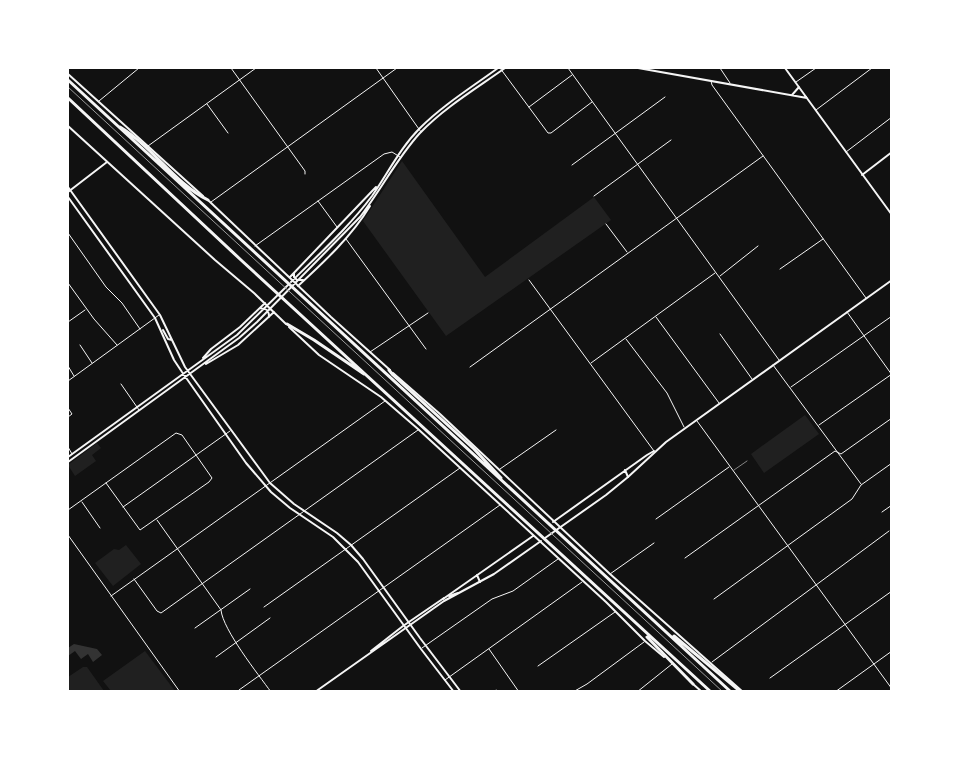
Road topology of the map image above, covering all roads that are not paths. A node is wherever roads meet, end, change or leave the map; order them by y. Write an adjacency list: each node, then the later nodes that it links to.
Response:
1 (139, 68): 29 (street)
2 (231, 68): 17 (street)
3 (256, 68): 17 (street)
4 (376, 68): 16 (street)
5 (397, 68): 16 (street)
6 (500, 68): 7 (main road); 21 (main road); 24 (main road); 32 (street)
7 (506, 68)
8 (568, 68): 15 (street)
9 (638, 68): 19 (main road)
10 (720, 68): 22 (street)
11 (785, 68): 20 (main road)
12 (816, 68): 20 (street)
13 (872, 68): 34 (street)
14 (68, 74): 29 (main road)
15 (573, 75): 30 (street); 32 (street)
16 (383, 78): 38 (street); 44 (street)
17 (239, 79): 31 (street); 44 (street)
18 (68, 80): 36 (highway)
19 (712, 81): 22 (main road); 48 (street)
20 (796, 83): 23 (main road)
21 (475, 84): 24 (main road); 33 (main road)
22 (730, 84): 25 (main road)
23 (799, 87): 25 (main road); 28 (main road)
24 (477, 88): 33 (main road)
25 (792, 95): 28 (main road)
26 (665, 97): 41 (street)
27 (68, 98): 133 (highway)
28 (807, 98): 34 (main road)
29 (99, 102): 43 (main road)
30 (593, 102): 32 (street); 41 (street)
31 (207, 103): 40 (street); 43 (street)
32 (528, 107)
33 (445, 108): 38 (main road); 39 (main road)
34 (815, 110): 45 (main road)
35 (892, 117): 45 (street)
36 (113, 123): 61 (highway); 176 (highway)
37 (68, 126): 50 (main road)
38 (419, 129): 39 (street); 47 (main road)
39 (421, 132): 49 (main road)
40 (228, 133)
41 (616, 133): 51 (street); 52 (street)
42 (671, 140): 51 (street)
43 (148, 146): 61 (main road)
44 (288, 147): 53 (street); 61 (street)
45 (846, 152): 54 (main road)
46 (892, 152): 54 (main road)
47 (398, 155): 49 (street); 55 (main road); 62 (street)
48 (763, 156): 66 (street); 73 (street)
49 (401, 157): 60 (main road)
50 (107, 162): 57 (main road); 92 (main road)
51 (638, 164): 58 (street); 66 (street)
52 (572, 165)
53 (305, 174)
54 (862, 175): 64 (main road)
55 (382, 179): 70 (main road); 118 (main road)
56 (68, 186): 57 (main road)
57 (69, 191): 67 (main road)
58 (594, 196)
59 (68, 197): 69 (main road)
60 (374, 200): 72 (main road); 123 (main road)
61 (209, 201): 74 (main road)
62 (318, 201): 70 (street); 74 (street)
63 (892, 209): 64 (street)
64 (888, 211): 65 (main road)
65 (892, 215)
66 (676, 217): 76 (street); 81 (street)
67 (94, 224): 69 (main road); 77 (main road)
68 (606, 224): 76 (street)
69 (90, 227): 78 (main road)
70 (338, 228): 80 (main road)
71 (68, 233): 108 (street)
72 (346, 238): 84 (main road); 107 (street)
73 (823, 239): 79 (street); 91 (street)
74 (255, 246): 83 (main road)
75 (758, 246): 82 (street)
76 (627, 252): 94 (street)
77 (119, 258): 78 (main road); 89 (main road)
78 (114, 262): 90 (main road)
79 (780, 269)
80 (294, 273): 83 (main road); 84 (main road)
81 (716, 273): 82 (street); 100 (street)
82 (719, 277): 117 (street)
83 (289, 278): 88 (main road)
84 (305, 280): 88 (main road)
85 (529, 280): 94 (street)
86 (892, 280): 91 (main road)
87 (68, 283): 95 (street)
88 (298, 286): 116 (main road)
89 (140, 287): 90 (main road); 99 (main road)
90 (135, 290): 103 (main road)
91 (866, 298): 97 (main road)
92 (265, 303): 93 (main road); 96 (main road)
93 (260, 308): 102 (main road); 118 (main road)
94 (550, 308): 120 (street); 124 (street)
95 (86, 309): 104 (street); 114 (street)
96 (274, 312): 102 (main road); 105 (main road)
97 (847, 312): 110 (street); 117 (main road)
98 (428, 313): 107 (street)
99 (160, 315): 103 (street); 112 (main road)
100 (656, 316): 111 (street); 141 (street)
101 (892, 316): 110 (street)
102 (269, 317): 123 (main road)
103 (155, 318): 106 (main road); 108 (street)
104 (68, 322)
105 (287, 324): 133 (highway); 139 (main road)
106 (160, 326): 112 (main road); 127 (main road)
107 (410, 326): 115 (street); 116 (street)
108 (140, 329): 114 (street)
109 (720, 334): 132 (street)
110 (864, 336): 129 (street); 136 (street)
111 (625, 339): 120 (street); 149 (street)
112 (172, 340): 126 (main road)
113 (80, 345): 119 (street)
114 (118, 345): 119 (street)
115 (426, 349)
116 (370, 352): 125 (main road)
117 (779, 360): 121 (main road)
118 (199, 362): 126 (main road)
119 (93, 363): 130 (street)
120 (590, 364): 157 (street)
121 (773, 364): 132 (main road); 136 (street)
122 (68, 366): 130 (street)
123 (200, 367): 128 (main road)
124 (470, 367)
125 (389, 370): 168 (main road); 176 (highway)
126 (187, 371): 127 (main road); 128 (main road)
127 (183, 374): 131 (main road); 137 (main road)
128 (190, 374): 131 (main road); 140 (main road)
129 (891, 374): 148 (street)
130 (75, 376): 134 (street)
131 (185, 378): 138 (main road); 142 (main road)
132 (753, 379): 141 (main road)
133 (374, 380): 216 (highway)
134 (68, 382)
135 (121, 384): 144 (street)
136 (790, 388): 148 (street)
137 (158, 392): 138 (main road); 144 (main road)
138 (160, 395): 144 (main road)
139 (385, 401): 150 (main road); 173 (street)
140 (210, 402): 142 (main road); 152 (main road)
141 (719, 403): 147 (main road)
142 (205, 406): 154 (main road)
143 (68, 408): 145 (street)
144 (138, 409): 153 (main road); 155 (main road)
145 (68, 417)
146 (892, 418): 159 (street)
147 (696, 420): 149 (main road); 166 (street)
148 (818, 425): 159 (street)
149 (685, 428): 157 (main road)
150 (418, 429): 167 (main road); 183 (street)
151 (556, 430): 168 (street)
152 (231, 431): 154 (street); 173 (main road)
153 (102, 432): 155 (main road); 158 (main road)
154 (226, 434): 160 (street); 175 (main road)
155 (104, 435): 162 (main road)
156 (68, 447): 158 (street)
157 (654, 451): 169 (main road); 171 (main road)
158 (72, 453): 161 (main road); 162 (street)
159 (838, 453): 174 (street); 180 (street)
160 (196, 455): 172 (street); 181 (street); 187 (street)
161 (68, 457)
162 (74, 457): 164 (main road)
163 (747, 460): 170 (lane)
164 (68, 462)
165 (892, 463): 174 (street)
166 (730, 466): 170 (street); 186 (street)
167 (461, 468): 178 (main road); 194 (street)
168 (500, 470): 188 (main road)
169 (625, 470): 171 (main road); 188 (main road)
170 (733, 470): 180 (street)
171 (628, 477): 204 (main road)
172 (106, 483): 177 (street); 181 (street)
173 (270, 483): 175 (street); 183 (main road)
174 (861, 485): 195 (street)
175 (265, 486): 185 (main road); 196 (street)
176 (518, 496): 224 (highway)
177 (81, 501): 182 (street); 189 (street)
178 (500, 505): 192 (main road); 207 (street)
179 (892, 505): 184 (street)
180 (759, 506): 195 (street); 198 (street)
181 (123, 507): 187 (street)
182 (68, 510)
183 (304, 510): 185 (street); 194 (main road)
184 (882, 512)
185 (299, 514): 197 (main road); 205 (street)
186 (656, 519)
187 (157, 520): 196 (street)
188 (553, 522): 200 (main road)
189 (100, 528)
190 (889, 532): 206 (street)
191 (68, 535): 212 (street)
192 (533, 536): 199 (main road); 201 (main road)
193 (654, 543): 200 (street)
194 (351, 545): 197 (street); 207 (main road)
195 (788, 545): 206 (street); 213 (street)
196 (178, 549): 202 (street); 205 (street)
197 (346, 549): 210 (main road); 215 (street)
198 (685, 558)
199 (559, 559): 203 (main road); 229 (street)
200 (610, 574): 235 (main road)
201 (477, 575): 204 (main road); 214 (main road)
202 (134, 580): 205 (street); 212 (street)
203 (584, 581): 218 (main road); 231 (street)
204 (480, 582): 211 (main road)
205 (202, 583): 217 (street)
206 (816, 585): 221 (street); 235 (street)
207 (384, 587): 210 (street); 220 (main road)
208 (250, 588): 217 (street)
209 (892, 590): 221 (street)
210 (380, 591): 222 (main road); 239 (street)
211 (460, 592): 214 (main road); 223 (main road)
212 (111, 596): 248 (street)
213 (714, 598)
214 (442, 599): 220 (main road)
215 (264, 607)
216 (620, 609): 243 (highway); 257 (highway)
217 (221, 610): 225 (street); 228 (street)
218 (616, 611): 227 (main road); 238 (street)
219 (270, 618): 228 (street)
220 (409, 622): 222 (main road); 223 (main road)
221 (844, 624): 237 (street); 241 (street)
222 (404, 625): 226 (main road); 233 (main road)
223 (411, 626): 226 (main road); 229 (main road)
224 (661, 627): 258 (highway); 259 (highway)
225 (195, 628)
226 (407, 629): 230 (main road); 233 (main road)
227 (645, 641): 236 (main road); 254 (street)
228 (237, 642): 234 (street); 239 (street)
229 (426, 646): 230 (street); 240 (main road)
230 (421, 649): 242 (main road)
231 (489, 649): 240 (street); 253 (street)
232 (892, 650): 237 (street)
233 (370, 652): 250 (main road)
234 (216, 657)
235 (712, 662): 259 (main road)
236 (673, 664): 243 (main road); 255 (street)
237 (873, 664): 247 (street); 260 (street)
238 (538, 666)
239 (260, 675): 246 (street); 249 (street)
240 (449, 677): 242 (street); 245 (main road)
241 (770, 678)
242 (444, 681): 244 (main road)
243 (693, 684): 256 (main road)
244 (450, 686): 245 (main road); 251 (main road)
245 (459, 689): 252 (main road)
246 (239, 690)
247 (892, 690)
248 (180, 692)
249 (271, 692)
250 (315, 692)
251 (454, 692)
252 (461, 692)
253 (519, 692)
254 (573, 692)
255 (637, 692)
256 (702, 692)
257 (711, 692)
258 (731, 692)
259 (742, 692)
260 (835, 692)

